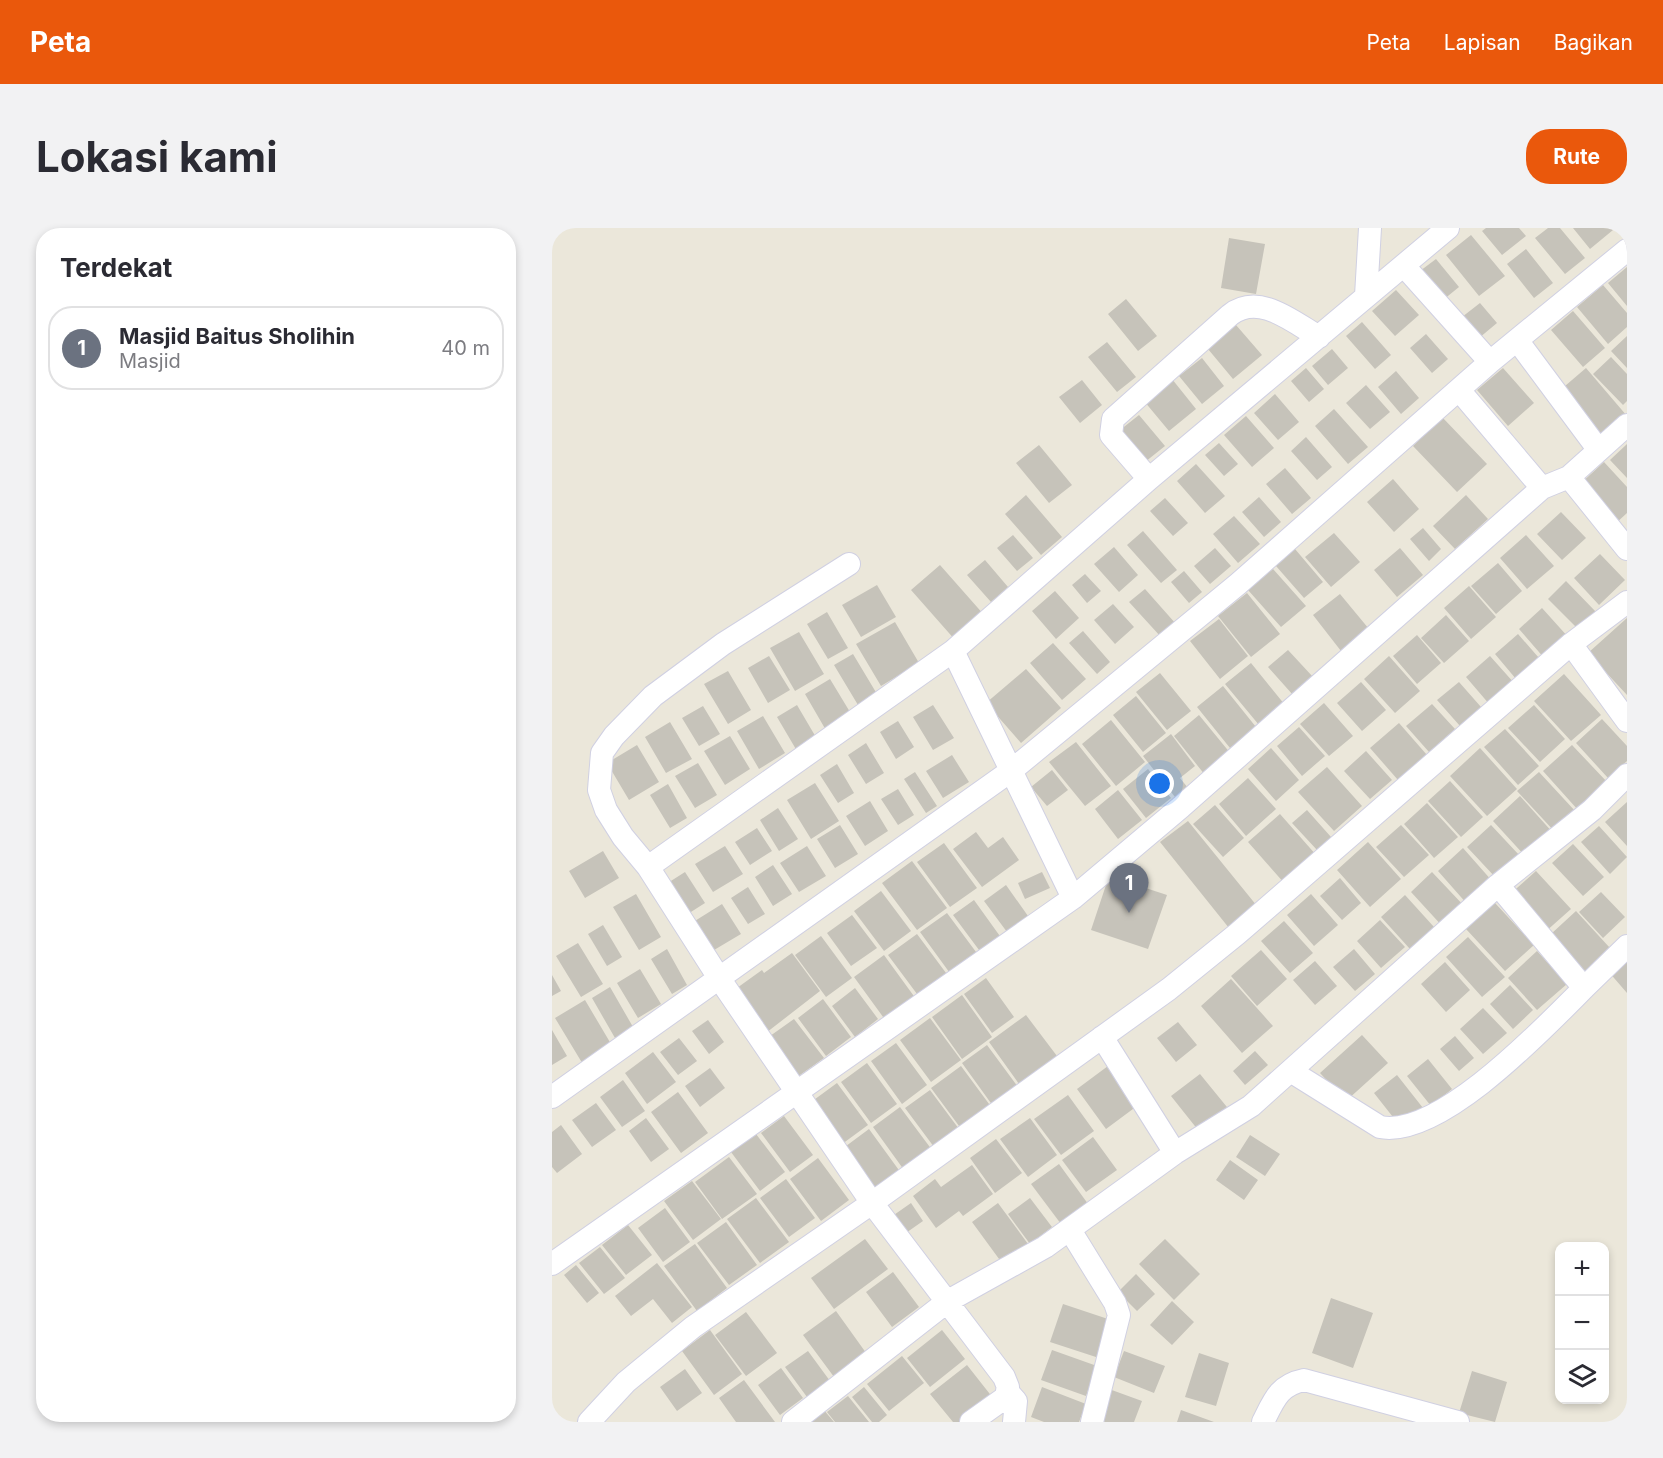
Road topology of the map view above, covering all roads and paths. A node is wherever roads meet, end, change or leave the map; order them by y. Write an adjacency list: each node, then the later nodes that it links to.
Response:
1 (1370, 228): 5 (street)
2 (1448, 228): 4 (street)
3 (1627, 250): 7 (street)
4 (1404, 266): 5 (street); 8 (street)
5 (1366, 296): 6 (street)
6 (1319, 338): 13 (street); 13 (street)
7 (1517, 340): 8 (street); 11 (street)
8 (1491, 362): 9 (street)
9 (1458, 390): 14 (street); 21 (street)
10 (1627, 425): 11 (street)
11 (1598, 449): 12 (street)
12 (1569, 477): 14 (street); 15 (street)
13 (1149, 479): 19 (street)
14 (1542, 488): 25 (street)
15 (1627, 549)
16 (849, 564): 23 (street)
17 (1627, 602): 18 (street)
18 (1571, 644): 20 (street); 29 (street)
19 (953, 651): 21 (street); 23 (street)
20 (1627, 721)
21 (1012, 770): 25 (street); 27 (street)
22 (1627, 775): 24 (street)
23 (648, 867): 27 (street)
24 (1498, 885): 28 (street); 30 (street)
25 (1073, 898): 31 (street)
26 (1627, 946): 28 (street)
27 (719, 978): 31 (street); 32 (street)
28 (1584, 988): 30 (street)
29 (1102, 1037): 33 (street); 34 (street)
30 (1292, 1072): 33 (street)
31 (798, 1093): 34 (street); 36 (street)
32 (552, 1097)
33 (1175, 1153): 35 (street)
34 (872, 1203): 37 (street); 39 (street)
35 (1070, 1230): 37 (street); 43 (street)
36 (552, 1264)
37 (948, 1301): 38 (street); 40 (street)
38 (1007, 1391): 41 (street); 42 (street)
39 (589, 1422)
40 (793, 1422)
41 (971, 1422)
42 (1014, 1422)
43 (1092, 1422)
44 (1263, 1422): 45 (street)
45 (1458, 1422)

